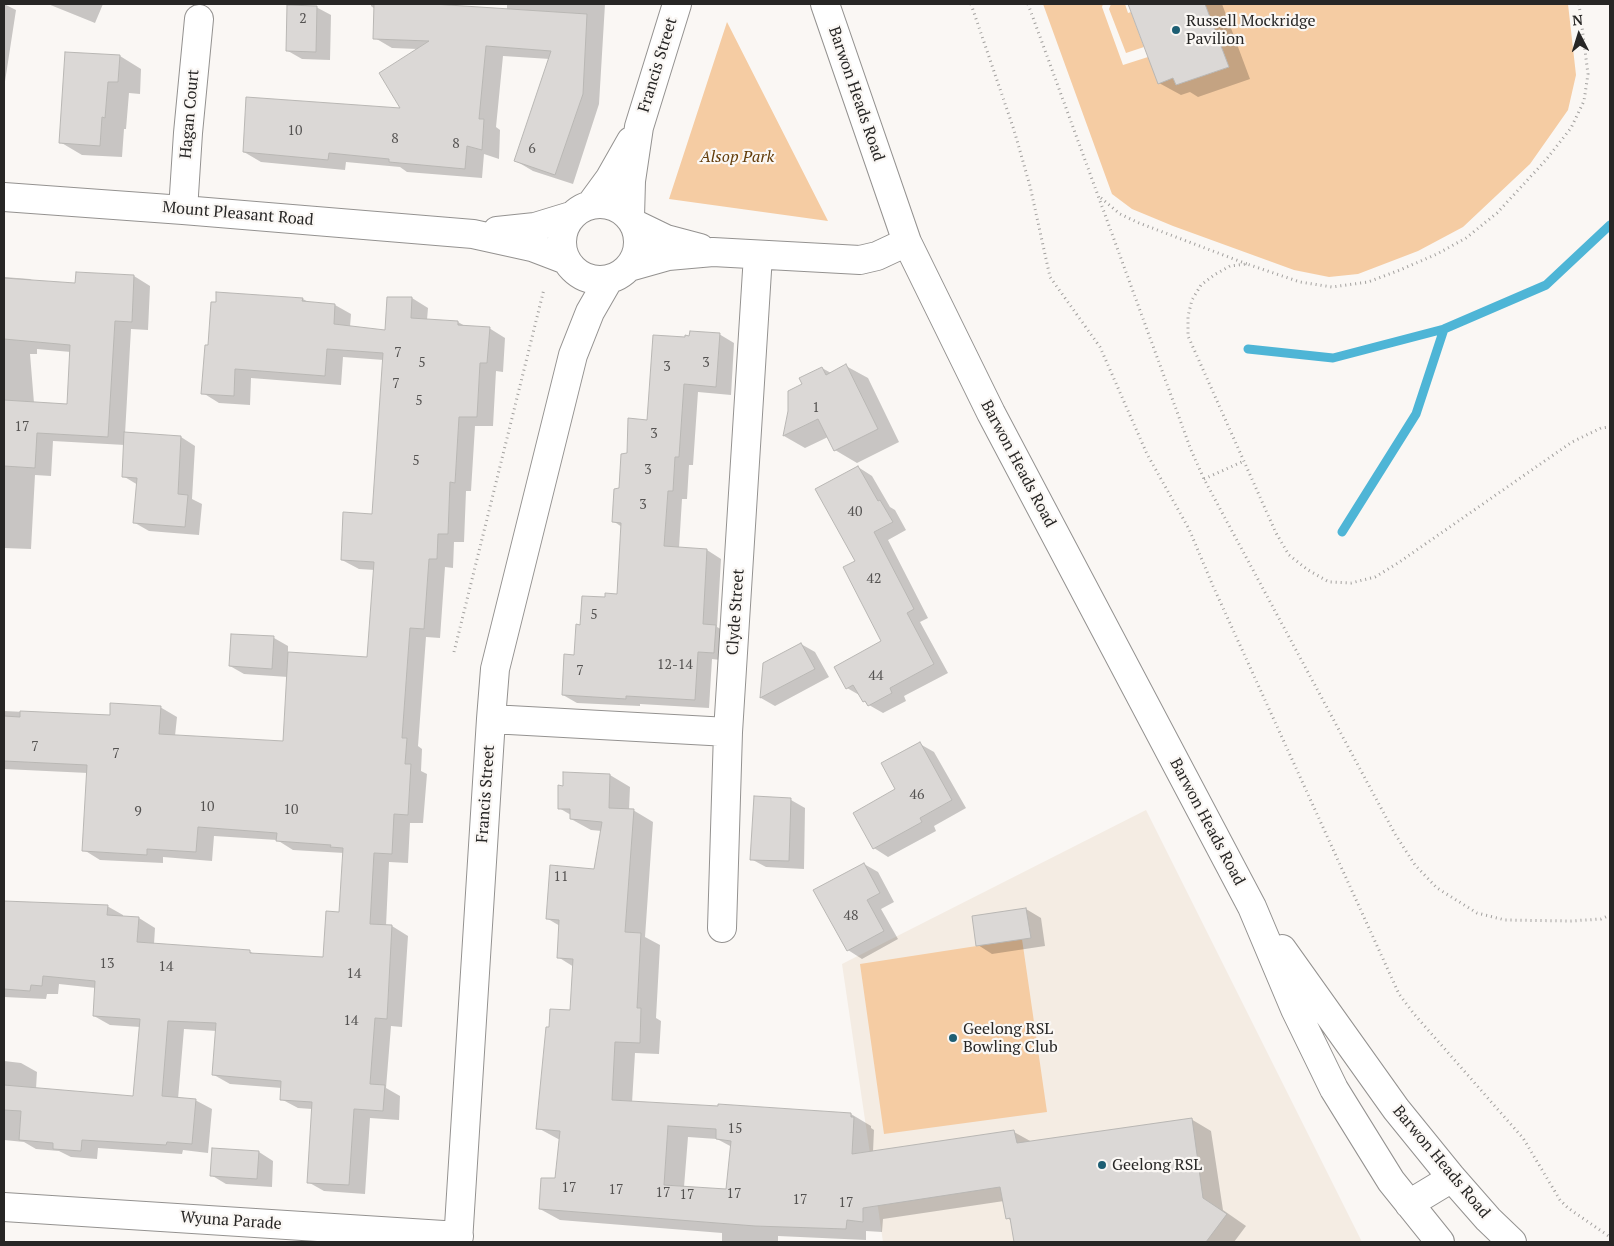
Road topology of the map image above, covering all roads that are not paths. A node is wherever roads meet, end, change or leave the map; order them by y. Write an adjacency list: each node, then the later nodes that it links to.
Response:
1 (677, 4): 4 (street, Francis Street)
2 (825, 4): 10 (street, Barwon Heads Road)
3 (199, 19): 6 (street, Hagan Court)
4 (639, 127): 7 (street, Francis Street); 8 (street, Francis Street)
5 (4, 197): 6 (street, Mount Pleasant Road)
6 (183, 210): 9 (street, Mount Pleasant Road)
7 (581, 210): 8 (street, Mount Pleasant Road); 9 (street, Mount Pleasant Road); 13 (street)
8 (632, 220): 11 (street, Mount Pleasant Road); 14 (street)
9 (473, 234): 13 (street, Mount Pleasant Road)
10 (906, 242): 12 (street, Mount Pleasant Road); 18 (street, Barwon Heads Road)
11 (714, 252): 12 (street, Mount Pleasant Road); 14 (street, Mount Pleasant Road)
12 (758, 255): 17 (street, Clyde Street)
13 (569, 264): 14 (street, Mount Pleasant Road); 15 (street, Francis Street)
14 (619, 273): 15 (street, Francis Street)
15 (573, 355): 16 (street, Francis Street)
16 (491, 719): 17 (street); 23 (street, Francis Street)
17 (728, 732): 19 (street, Clyde Street)
18 (1252, 907): 20 (street, Barwon Heads Road); 21 (street, Barwon Heads Road)
19 (722, 928)
20 (1452, 1178): 21 (street); 25 (street, Barwon Heads Road)
21 (1409, 1204): 24 (street, Barwon Heads Road)
22 (4, 1207): 23 (street, Wyuna Parade)
23 (459, 1239)
24 (1440, 1242)
25 (1512, 1242)

